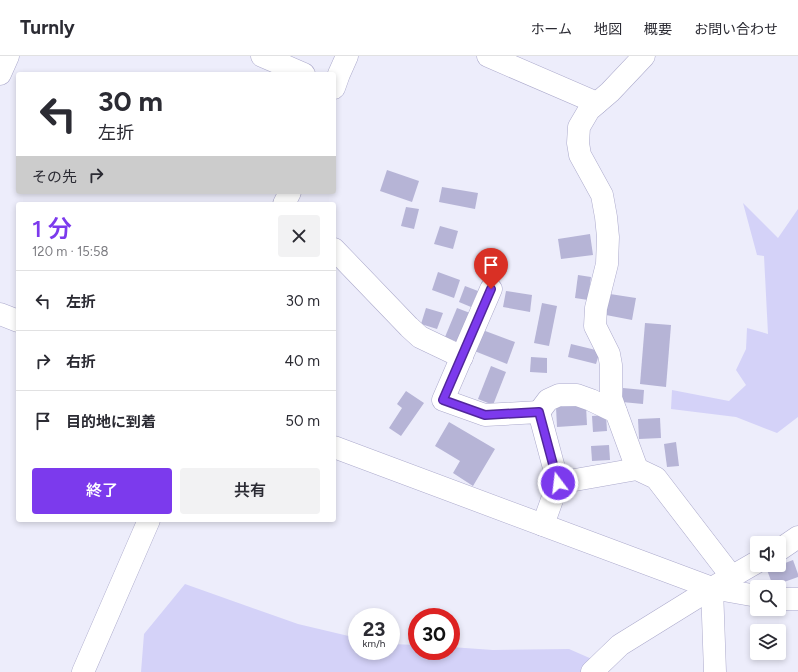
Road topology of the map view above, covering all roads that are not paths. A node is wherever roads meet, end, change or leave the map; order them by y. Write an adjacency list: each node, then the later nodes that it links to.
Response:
1 (8, 56): 7 (street)
2 (262, 56): 6 (street)
3 (347, 56): 8 (street)
4 (488, 56): 9 (street)
5 (644, 56): 9 (street)
6 (299, 72)
7 (0, 74)
8 (336, 82)
9 (597, 103): 16 (street)
10 (336, 251): 14 (street)
11 (491, 289): 14 (street)
12 (0, 314): 13 (street)
13 (16, 320)
14 (462, 357): 15 (street)
15 (539, 412): 16 (street); 19 (street)
16 (616, 412): 18 (street)
17 (336, 448): 21 (street)
18 (637, 469): 19 (street); 25 (street)
19 (558, 483): 21 (street)
20 (148, 522): 30 (street)
21 (543, 525): 26 (street)
22 (798, 537): 23 (street)
23 (786, 545)
24 (750, 566): 25 (street)
25 (732, 577): 26 (street)
26 (712, 588): 27 (street); 31 (street); 32 (street)
27 (750, 595)
28 (786, 599): 29 (street)
29 (798, 599)
30 (83, 672)
31 (592, 672)
32 (715, 672)

